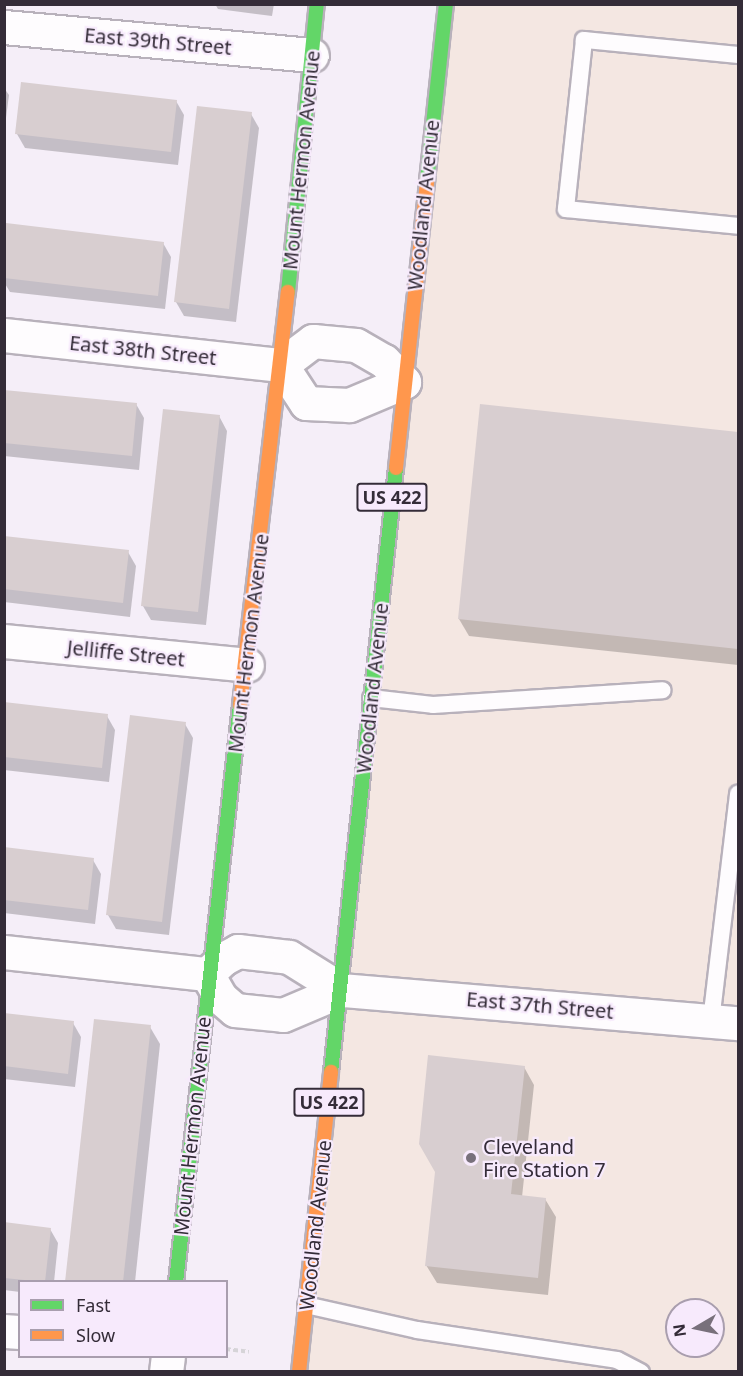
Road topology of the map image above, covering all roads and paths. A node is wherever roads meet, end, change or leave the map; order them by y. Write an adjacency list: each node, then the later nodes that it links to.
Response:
1 (317, 4): 4 (main road, Mount Hermon Avenue)
2 (446, 4): 9 (main road, Woodland Avenue / US 422)
3 (4, 27): 4 (street, East 39th Street)
4 (312, 55): 8 (main road, Mount Hermon Avenue)
5 (738, 55): 6 (lane)
6 (738, 226)
7 (4, 335): 8 (street, East 38th Street)
8 (281, 365): 9 (street); 9 (street); 11 (main road, Mount Hermon Avenue)
9 (404, 382): 13 (main road, Woodland Avenue / US 422)
10 (4, 641): 11 (street, Jelliffe Street)
11 (247, 665): 16 (main road, Mount Hermon Avenue)
12 (663, 690): 13 (lane)
13 (371, 698): 17 (main road, Woodland Avenue / US 422)
14 (738, 794): 18 (lane)
15 (4, 952): 16 (street)
16 (207, 974): 17 (street, East 37th Street); 17 (street, East 37th Street); 19 (main road, Mount Hermon Avenue)
17 (342, 990): 18 (street, East 37th Street); 20 (main road, Woodland Avenue / US 422)
18 (725, 1022)
19 (176, 1280)
20 (306, 1305): 23 (main road, Woodland Avenue / US 422); 24 (lane)
21 (228, 1349): 22 (path)
22 (249, 1352)
23 (298, 1371)
24 (640, 1371)

